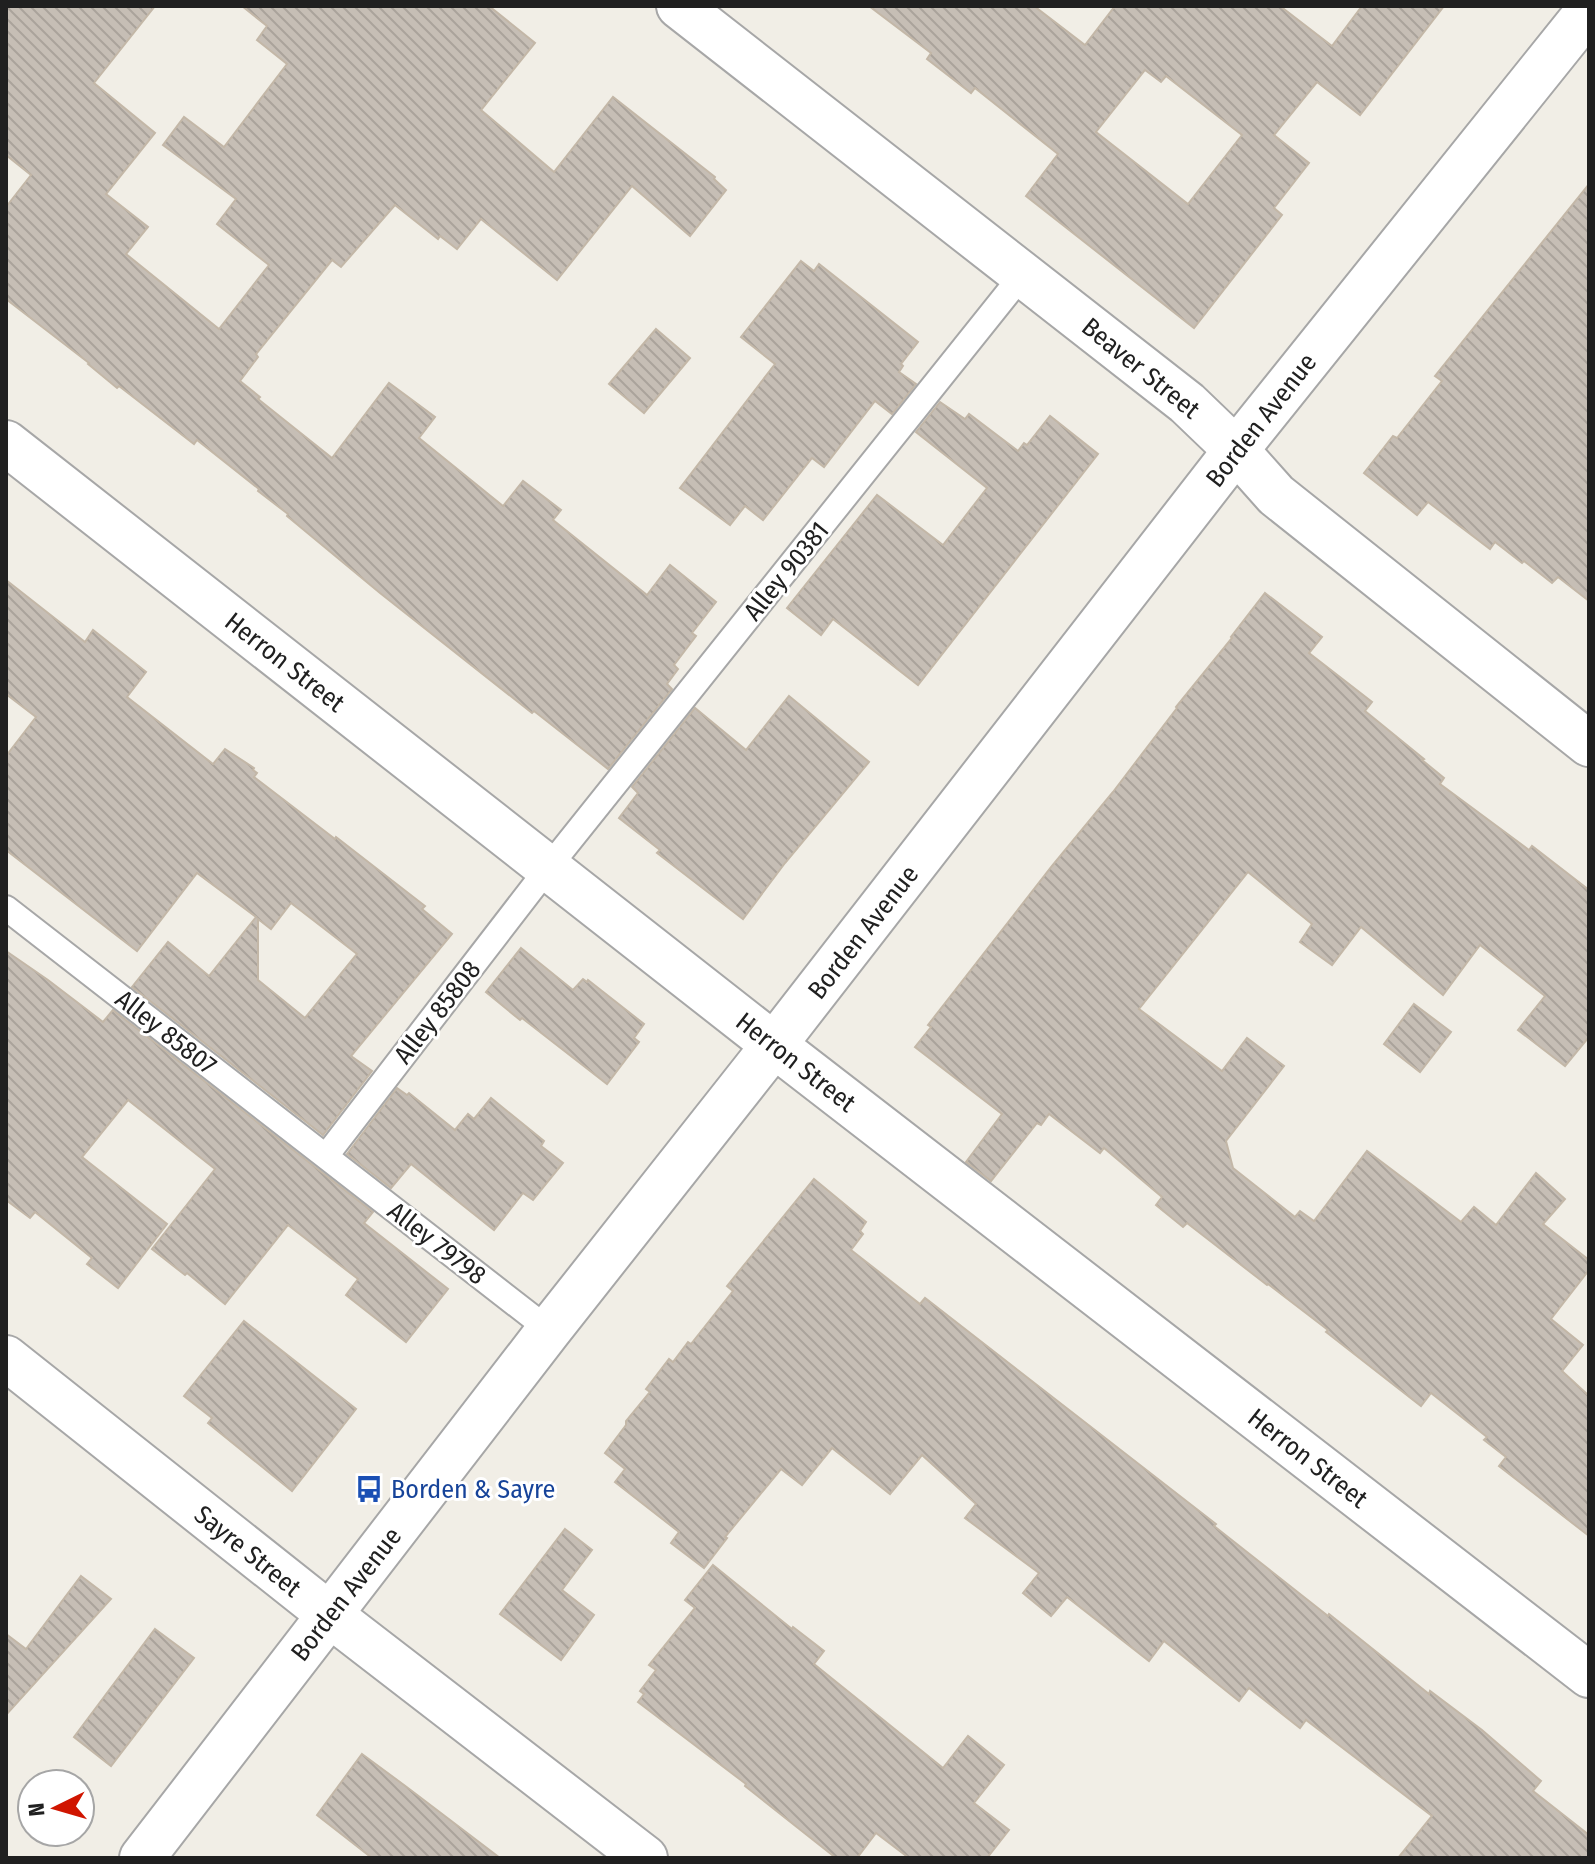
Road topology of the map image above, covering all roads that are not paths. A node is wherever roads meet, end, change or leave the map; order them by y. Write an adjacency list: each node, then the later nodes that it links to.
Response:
1 (679, 6): 3 (street, Beaver Street)
2 (1589, 10): 5 (street, Borden Avenue)
3 (1023, 274): 5 (street, Beaver Street); 7 (lane, Alley 90381)
4 (6, 443): 7 (street, Herron Street)
5 (1236, 450): 6 (street, Beaver Street); 9 (street, Borden Avenue)
6 (1589, 744)
7 (548, 868): 9 (street, Herron Street); 10 (lane, Alley 85808)
8 (6, 908): 10 (lane, Alley 85807)
9 (774, 1045): 11 (street, Borden Avenue); 14 (street, Herron Street)
10 (326, 1156): 11 (lane, Alley 79798)
11 (549, 1330): 13 (street, Borden Avenue)
12 (6, 1358): 13 (street, Sayre Street)
13 (330, 1615): 15 (street, Borden Avenue); 16 (street, Sayre Street)
14 (1589, 1675)
15 (142, 1858)
16 (645, 1858)

